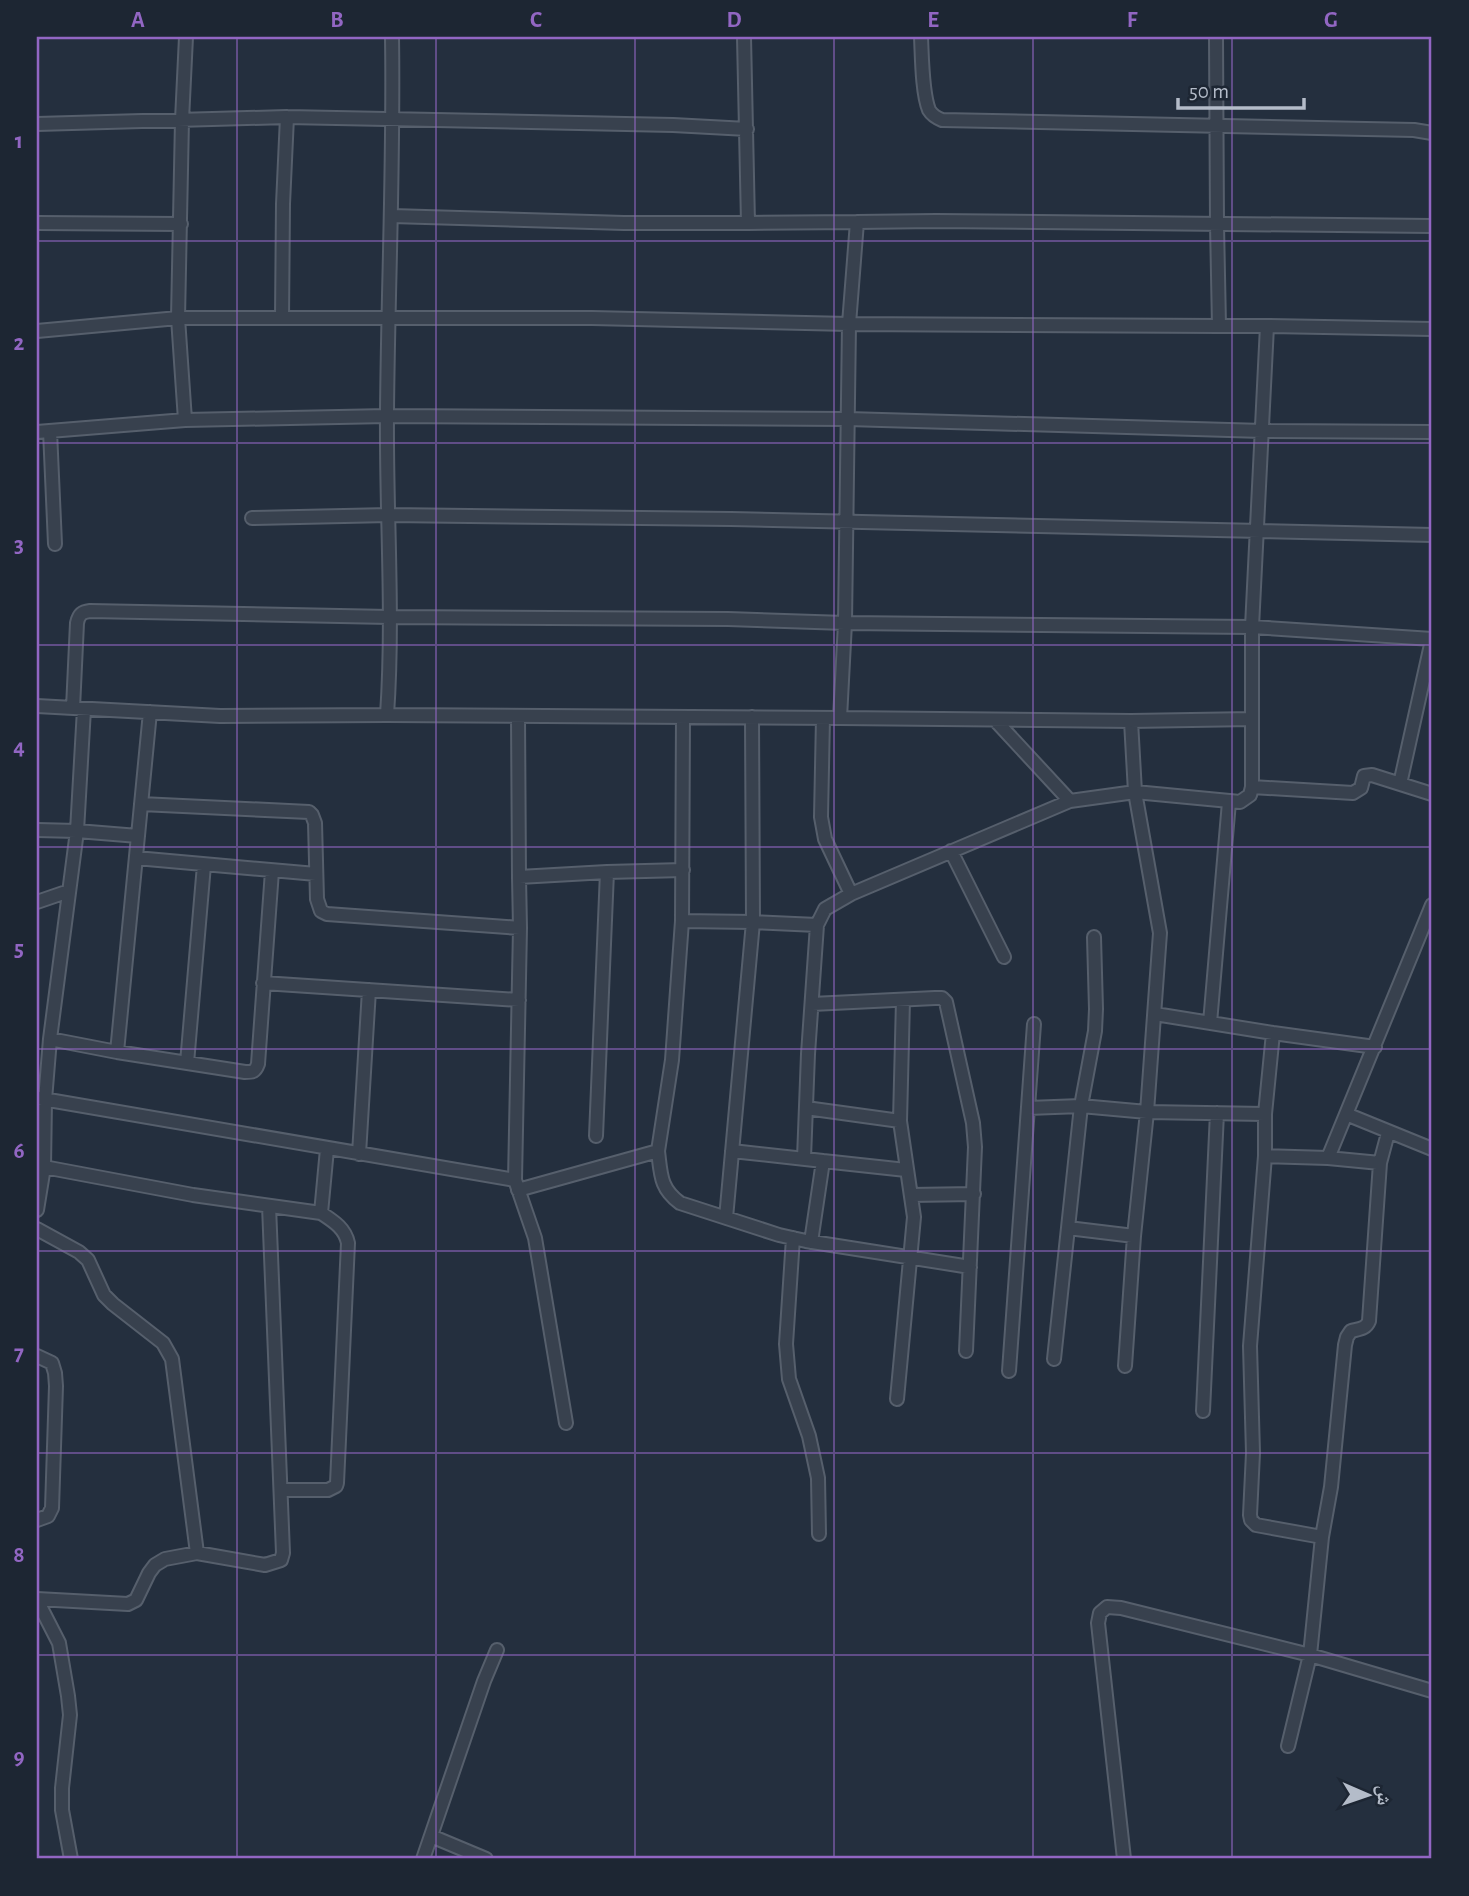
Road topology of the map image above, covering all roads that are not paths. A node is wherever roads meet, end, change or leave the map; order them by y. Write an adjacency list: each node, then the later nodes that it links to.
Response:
1 (186, 37): 8 (street)
2 (393, 37): 7 (street)
3 (744, 37): 11 (street)
4 (921, 37): 10 (street)
5 (1216, 37): 10 (street)
6 (287, 117): 7 (street); 8 (street); 22 (street)
7 (393, 119): 11 (street); 13 (street)
8 (182, 120): 9 (street); 17 (street)
9 (37, 124)
10 (1216, 126): 12 (street); 18 (street)
11 (747, 129): 16 (street)
12 (1432, 133)
13 (392, 216): 16 (street); 20 (street)
14 (857, 222): 16 (street); 18 (street); 23 (street)
15 (37, 223): 17 (street)
16 (748, 223)
17 (181, 224): 21 (street)
18 (1217, 224): 19 (street); 24 (street)
19 (1432, 226)
20 (388, 317): 22 (street); 23 (street); 28 (street)
21 (178, 318): 22 (street); 27 (street); 30 (street)
22 (282, 318)
23 (849, 324): 24 (street); 29 (street)
24 (1219, 326): 25 (street)
25 (1267, 326): 26 (street); 31 (street)
26 (1432, 329)
27 (37, 331)
28 (387, 416): 29 (street); 30 (street); 34 (street)
29 (848, 419): 31 (street); 36 (street)
30 (185, 421): 32 (street)
31 (1263, 430): 33 (street); 37 (street)
32 (43, 431): 39 (street)
33 (1432, 432)
34 (389, 515): 35 (street); 36 (street); 40 (street)
35 (252, 518)
36 (845, 521): 37 (street); 41 (street)
37 (1257, 530): 38 (street); 42 (street)
38 (1432, 535)
39 (55, 544)
40 (389, 617): 41 (street); 45 (street); 47 (street)
41 (845, 623): 42 (street); 52 (street)
42 (1252, 627): 43 (street); 53 (street)
43 (1432, 640): 56 (street)
44 (37, 706): 45 (street)
45 (79, 708): 46 (street); 64 (street)
46 (150, 712): 47 (street); 62 (street)
47 (387, 715): 48 (street)
48 (518, 716): 49 (street); 73 (street)
49 (683, 717): 50 (street); 69 (street)
50 (752, 718): 51 (street); 79 (street)
51 (823, 718): 52 (street); 75 (street)
52 (840, 718): 54 (street)
53 (1252, 719): 55 (street); 57 (street)
54 (995, 720): 55 (street); 60 (street)
55 (1131, 721): 58 (street)
56 (1400, 784): 57 (street); 59 (street)
57 (1252, 787): 61 (street)
58 (1135, 792): 60 (street); 61 (street); 89 (street)
59 (1432, 794)
60 (1070, 801): 66 (street)
61 (1229, 802): 90 (street)
62 (141, 804): 65 (street); 72 (street)
63 (37, 830): 64 (street)
64 (77, 831): 65 (street); 74 (street)
65 (138, 836): 67 (street)
66 (951, 852): 75 (street); 83 (street)
67 (136, 858): 68 (street); 95 (street)
68 (204, 864): 70 (street); 96 (street)
69 (683, 870): 71 (street); 78 (street)
70 (272, 871): 72 (street); 84 (street)
71 (607, 872): 73 (street); 107 (street)
72 (316, 874): 81 (street)
73 (519, 877): 81 (street)
74 (69, 891): 76 (street); 93 (street)
75 (851, 894): 80 (street)
76 (37, 902)
77 (1432, 905): 94 (street)
78 (682, 921): 79 (street); 110 (street)
79 (753, 922): 80 (street); 111 (street)
80 (817, 925): 88 (street)
81 (520, 928): 86 (street)
82 (1094, 937): 98 (street)
83 (1004, 957)
84 (263, 983): 85 (street); 96 (street)
85 (369, 990): 86 (street); 112 (street)
86 (519, 1000): 120 (street)
87 (903, 1000): 88 (street); 105 (street); 121 (street)
88 (812, 1004): 99 (street)
89 (1155, 1014): 90 (street); 101 (street)
90 (1210, 1023): 92 (street)
91 (1034, 1024): 100 (street)
92 (1273, 1033): 94 (street); 103 (street)
93 (50, 1040): 95 (street); 97 (street)
94 (1375, 1047): 104 (street)
95 (117, 1052): 96 (street)
96 (187, 1063)
97 (41, 1099): 108 (street); 118 (street)
98 (1081, 1106): 100 (street); 101 (street); 127 (street)
99 (806, 1108): 105 (street); 114 (street)
100 (1028, 1108): 138 (street)
101 (1147, 1112): 102 (street); 129 (street)
102 (1217, 1113): 103 (street); 140 (street)
103 (1265, 1114): 113 (street)
104 (1346, 1114): 106 (street); 115 (street)
105 (900, 1121): 119 (street)
106 (1388, 1133): 109 (street); 117 (street)
107 (596, 1136)
108 (327, 1149): 112 (street); 125 (street)
109 (1432, 1149)
110 (658, 1151): 120 (street); 126 (street)
111 (732, 1151): 114 (street); 126 (street)
112 (359, 1154): 120 (street)
113 (1265, 1157): 115 (street); 145 (street)
114 (804, 1158): 116 (street)
115 (1328, 1158): 117 (street)
116 (823, 1160): 119 (street); 131 (street)
117 (1380, 1163): 145 (street)
118 (44, 1167): 123 (street); 124 (street)
119 (906, 1170): 122 (street)
120 (516, 1185): 141 (street)
121 (974, 1194): 122 (street); 133 (street)
122 (911, 1195): 132 (street)
123 (269, 1206): 125 (street); 142 (street)
124 (37, 1210)
125 (321, 1213): 142 (street)
126 (726, 1218): 130 (street)
127 (1068, 1228): 129 (street); 136 (street)
128 (37, 1229): 146 (street)
129 (1134, 1236): 137 (street)
130 (793, 1238): 131 (street); 144 (street)
131 (811, 1242): 132 (street)
132 (909, 1257): 133 (street); 139 (street)
133 (970, 1267): 134 (street)
134 (966, 1351)
135 (37, 1356): 143 (street)
136 (1054, 1359)
137 (1125, 1366)
138 (1009, 1371)
139 (897, 1399)
140 (1203, 1410)
141 (566, 1423)
142 (281, 1490): 146 (street)
143 (37, 1520)
144 (819, 1534)
145 (1322, 1537): 149 (street)
146 (197, 1553): 147 (street)
147 (37, 1600): 153 (street)
148 (497, 1650): 152 (street)
149 (1310, 1655): 150 (street); 151 (street); 156 (street)
150 (1432, 1691)
151 (1288, 1746)
152 (431, 1836): 154 (street); 155 (street)
153 (71, 1859)
154 (424, 1859)
155 (486, 1859)
156 (1124, 1859)

